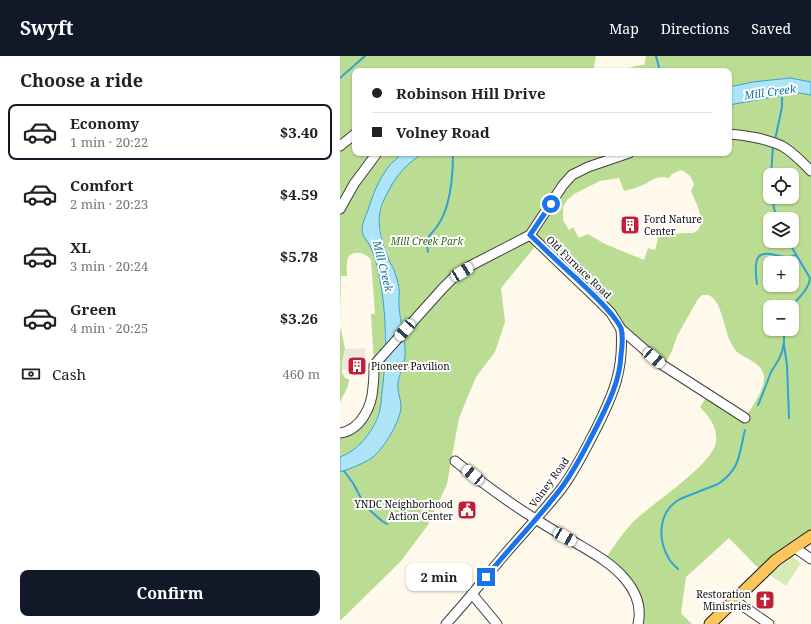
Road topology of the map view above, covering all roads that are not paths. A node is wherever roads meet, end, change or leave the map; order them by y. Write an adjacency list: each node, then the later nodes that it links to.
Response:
1 (732, 134): 6 (street)
2 (352, 136): 3 (street)
3 (340, 146)
4 (375, 156): 7 (street)
5 (620, 156): 8 (street)
6 (811, 171)
7 (340, 209)
8 (530, 235): 9 (street, Old Furnace Road); 11 (street)
9 (621, 329): 10 (street, Old Furnace Road); 13 (street, Volney Road)
10 (745, 418)
11 (340, 433)
12 (455, 461): 13 (street)
13 (536, 519): 17 (street, Volney Road); 21 (street)
14 (811, 536): 15 (main road)
15 (794, 547): 16 (street); 18 (main road)
16 (811, 559)
17 (472, 594): 19 (street, Volney Road); 20 (street)
18 (734, 600): 22 (main road); 23 (street)
19 (446, 624)
20 (496, 624)
21 (638, 624)
22 (710, 624)
23 (769, 624)

